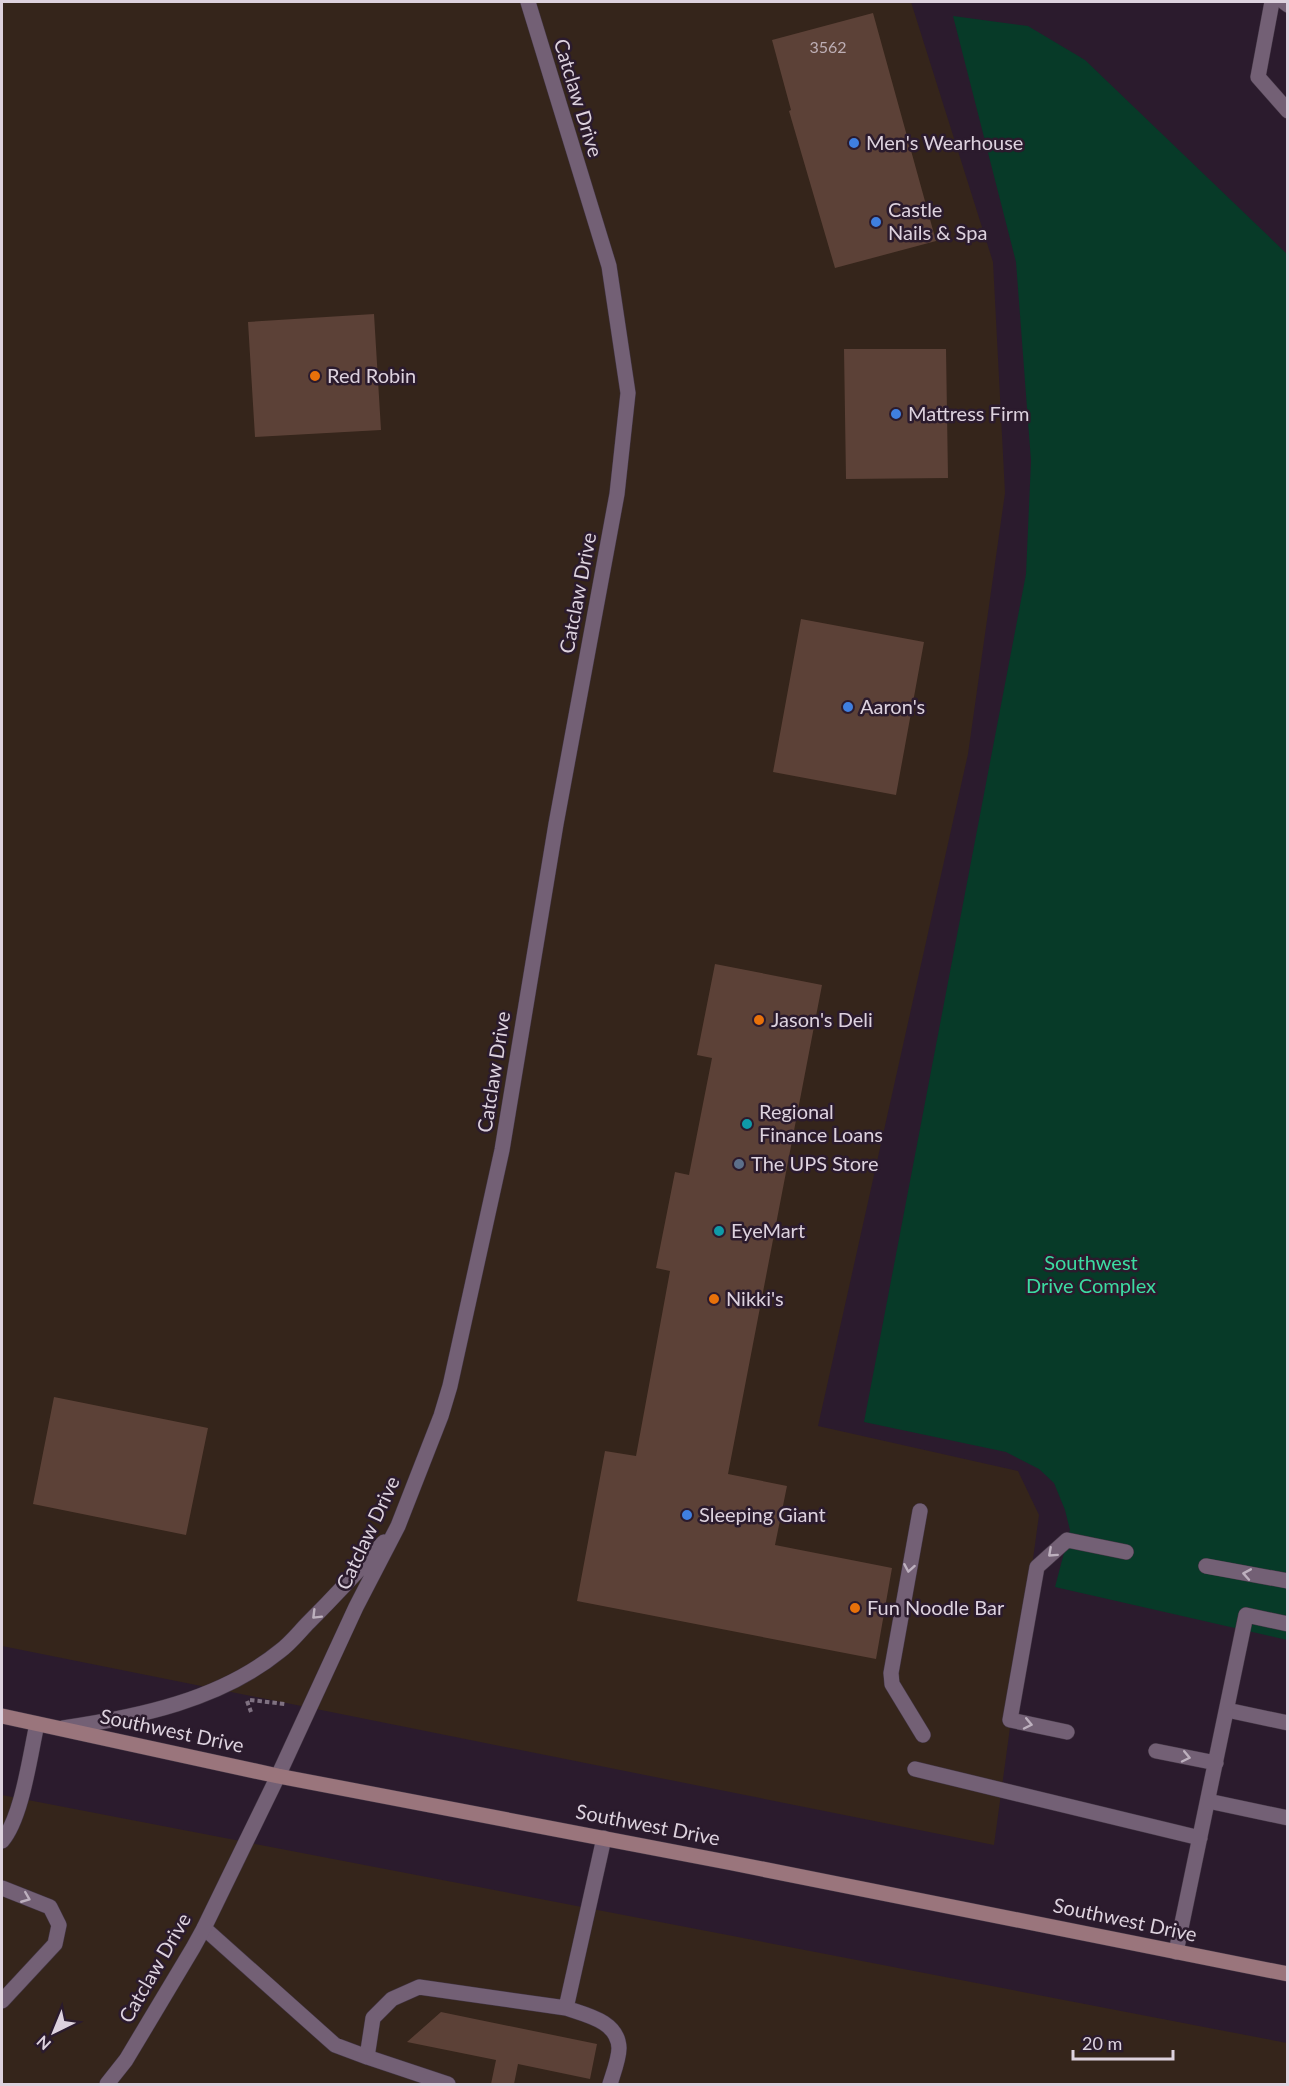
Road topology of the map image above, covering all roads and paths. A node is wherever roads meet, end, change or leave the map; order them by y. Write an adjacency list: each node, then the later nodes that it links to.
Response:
1 (528, 2): 7 (street, Catclaw Drive)
2 (1272, 2): 5 (street)
3 (1284, 2): 4 (street)
4 (1287, 5)
5 (1287, 111)
6 (920, 1511): 20 (street, one-way to 20)
7 (398, 1526): 18 (street, one-way to 18); 24 (street, Catclaw Drive)
8 (1126, 1552): 19 (street, one-way to 19)
9 (1206, 1566): 10 (street, one-way to 9)
10 (1287, 1581)
11 (1287, 1624): 14 (street)
12 (246, 1700): 13 (path)
13 (288, 1705)
14 (1227, 1710): 16 (street); 22 (street)
15 (2, 1716): 17 (main road, Southwest Drive)
16 (1287, 1723)
17 (37, 1724): 18 (main road, Southwest Drive); 29 (street)
18 (60, 1729): 24 (main road, Southwest Drive)
19 (1067, 1732)
20 (923, 1735)
21 (1155, 1751): 22 (street, one-way to 22)
22 (1216, 1763): 25 (street)
23 (915, 1769): 28 (street)
24 (278, 1776): 27 (main road, Southwest Drive); 31 (street, Catclaw Drive)
25 (1208, 1801): 26 (street); 28 (street)
26 (1287, 1818)
27 (604, 1838): 32 (main road, Southwest Drive); 35 (street)
28 (1200, 1838): 32 (street)
29 (2, 1841)
30 (2, 1888): 34 (street, one-way to 34)
31 (204, 1928): 36 (street); 37 (street, Catclaw Drive)
32 (1176, 1952): 33 (main road, Southwest Drive)
33 (1287, 1974)
34 (2, 2001)
35 (566, 2008): 36 (street); 39 (street)
36 (367, 2058): 38 (street)
37 (107, 2085)
38 (448, 2085)
39 (610, 2085)

